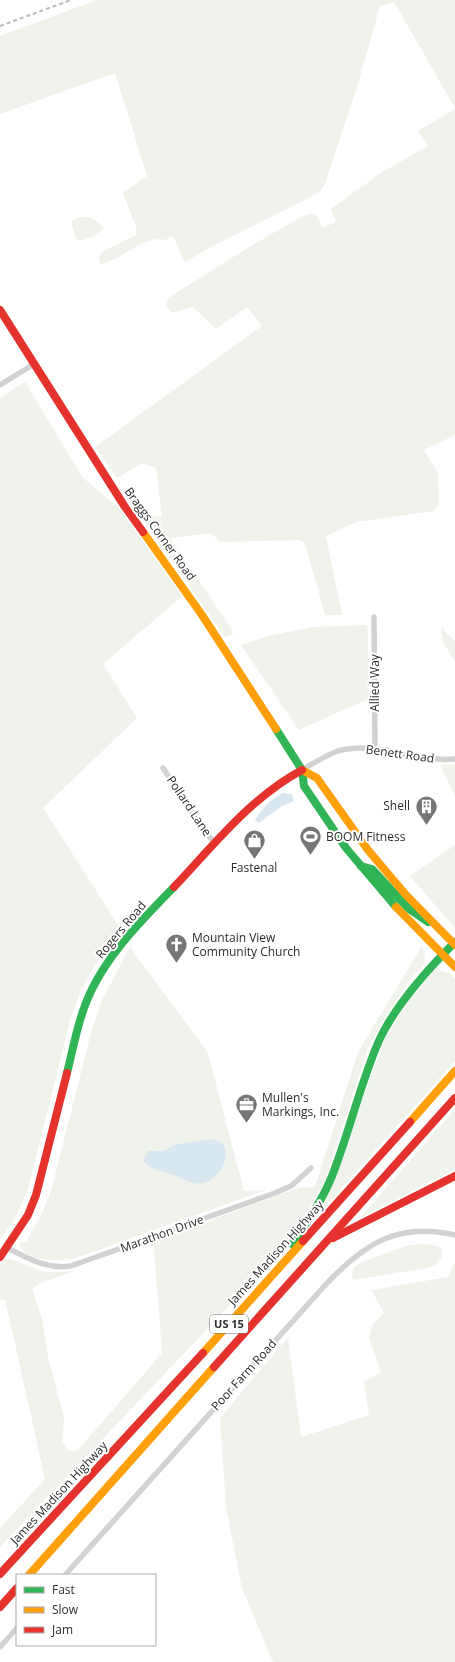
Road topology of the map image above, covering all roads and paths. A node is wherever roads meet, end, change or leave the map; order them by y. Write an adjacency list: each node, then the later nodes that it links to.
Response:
1 (0, 310): 2 (main road, Braggs Corner Road)
2 (34, 364): 3 (street); 8 (main road, Braggs Corner Road)
3 (0, 385)
4 (374, 617): 5 (street, Allied Way)
5 (375, 749): 6 (street, Benett Road); 8 (street, Benett Road)
6 (455, 759)
7 (163, 768): 9 (street, Pollard Lane)
8 (302, 770): 9 (main road, Rogers Road); 10 (main road, Braggs Corner Road); 11 (main road, Braggs Corner Road)
9 (215, 844): 21 (main road, Rogers Road)
10 (361, 866): 11 (main road); 13 (main road, Braggs Corner Road)
11 (439, 929): 12 (main road, Braggs Corner Road)
12 (455, 943): 13 (main road)
13 (442, 955): 14 (main road, Braggs Corner Road); 23 (main road)
14 (455, 967)
15 (455, 1070): 23 (main road, James Madison Highway / US 15)
16 (455, 1098): 20 (main road, US 15)
17 (311, 1168): 21 (street, Marathon Drive)
18 (455, 1176): 20 (main road)
19 (455, 1235): 26 (street, Poor Farm Road)
20 (328, 1241): 25 (main road, US 15)
21 (7, 1248): 22 (main road, Rogers Road)
22 (0, 1257)
23 (266, 1283): 24 (main road, James Madison Highway / US 15)
24 (0, 1574)
25 (30, 1574)
26 (66, 1574)
27 (16, 1589): 28 (main road)
28 (0, 1607)
29 (16, 1629): 30 (street)
30 (0, 1647)

